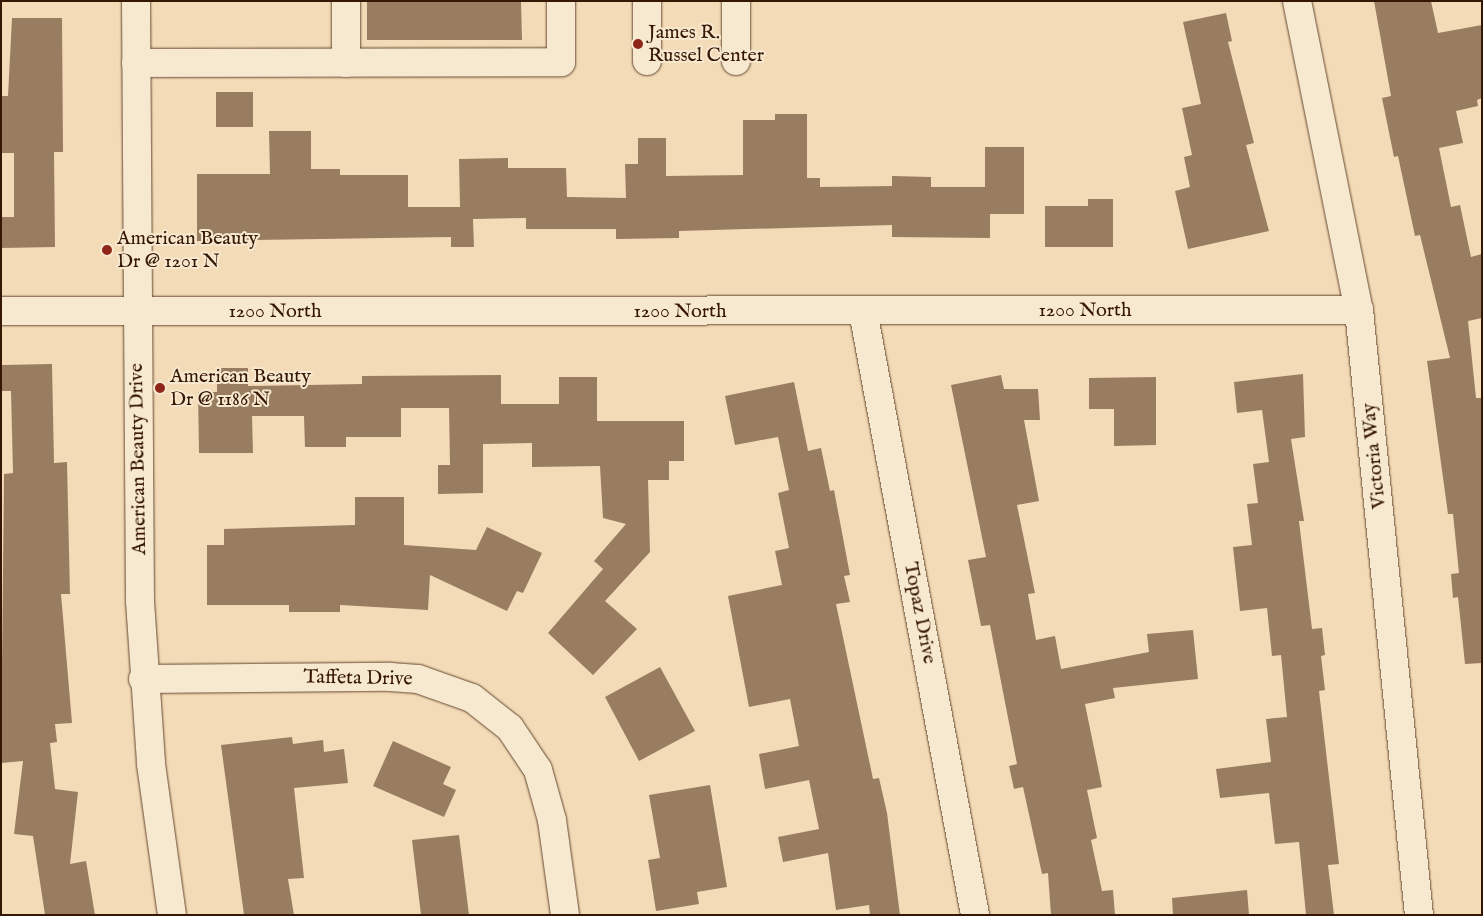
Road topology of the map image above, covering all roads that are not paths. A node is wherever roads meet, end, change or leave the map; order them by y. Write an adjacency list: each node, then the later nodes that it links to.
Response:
1 (136, 1): 9 (street, American Beauty Drive)
2 (346, 1): 10 (street)
3 (561, 1): 10 (street)
4 (648, 1): 7 (street)
5 (736, 1): 8 (street)
6 (1297, 1): 11 (street, Victoria Way)
7 (647, 61)
8 (736, 61)
9 (136, 63): 10 (street); 13 (street, American Beauty Drive)
10 (346, 63)
11 (1359, 310): 14 (street, 1200 North); 19 (street, Victoria Way)
12 (1, 311): 13 (street, 1200 North)
13 (136, 311): 14 (street, 1200 North); 15 (street, American Beauty Drive)
14 (863, 311): 18 (street, Topaz Drive)
15 (143, 679): 16 (street, American Beauty Drive); 17 (street, Taffeta Drive)
16 (172, 915)
17 (565, 915)
18 (975, 915)
19 (1419, 915)

